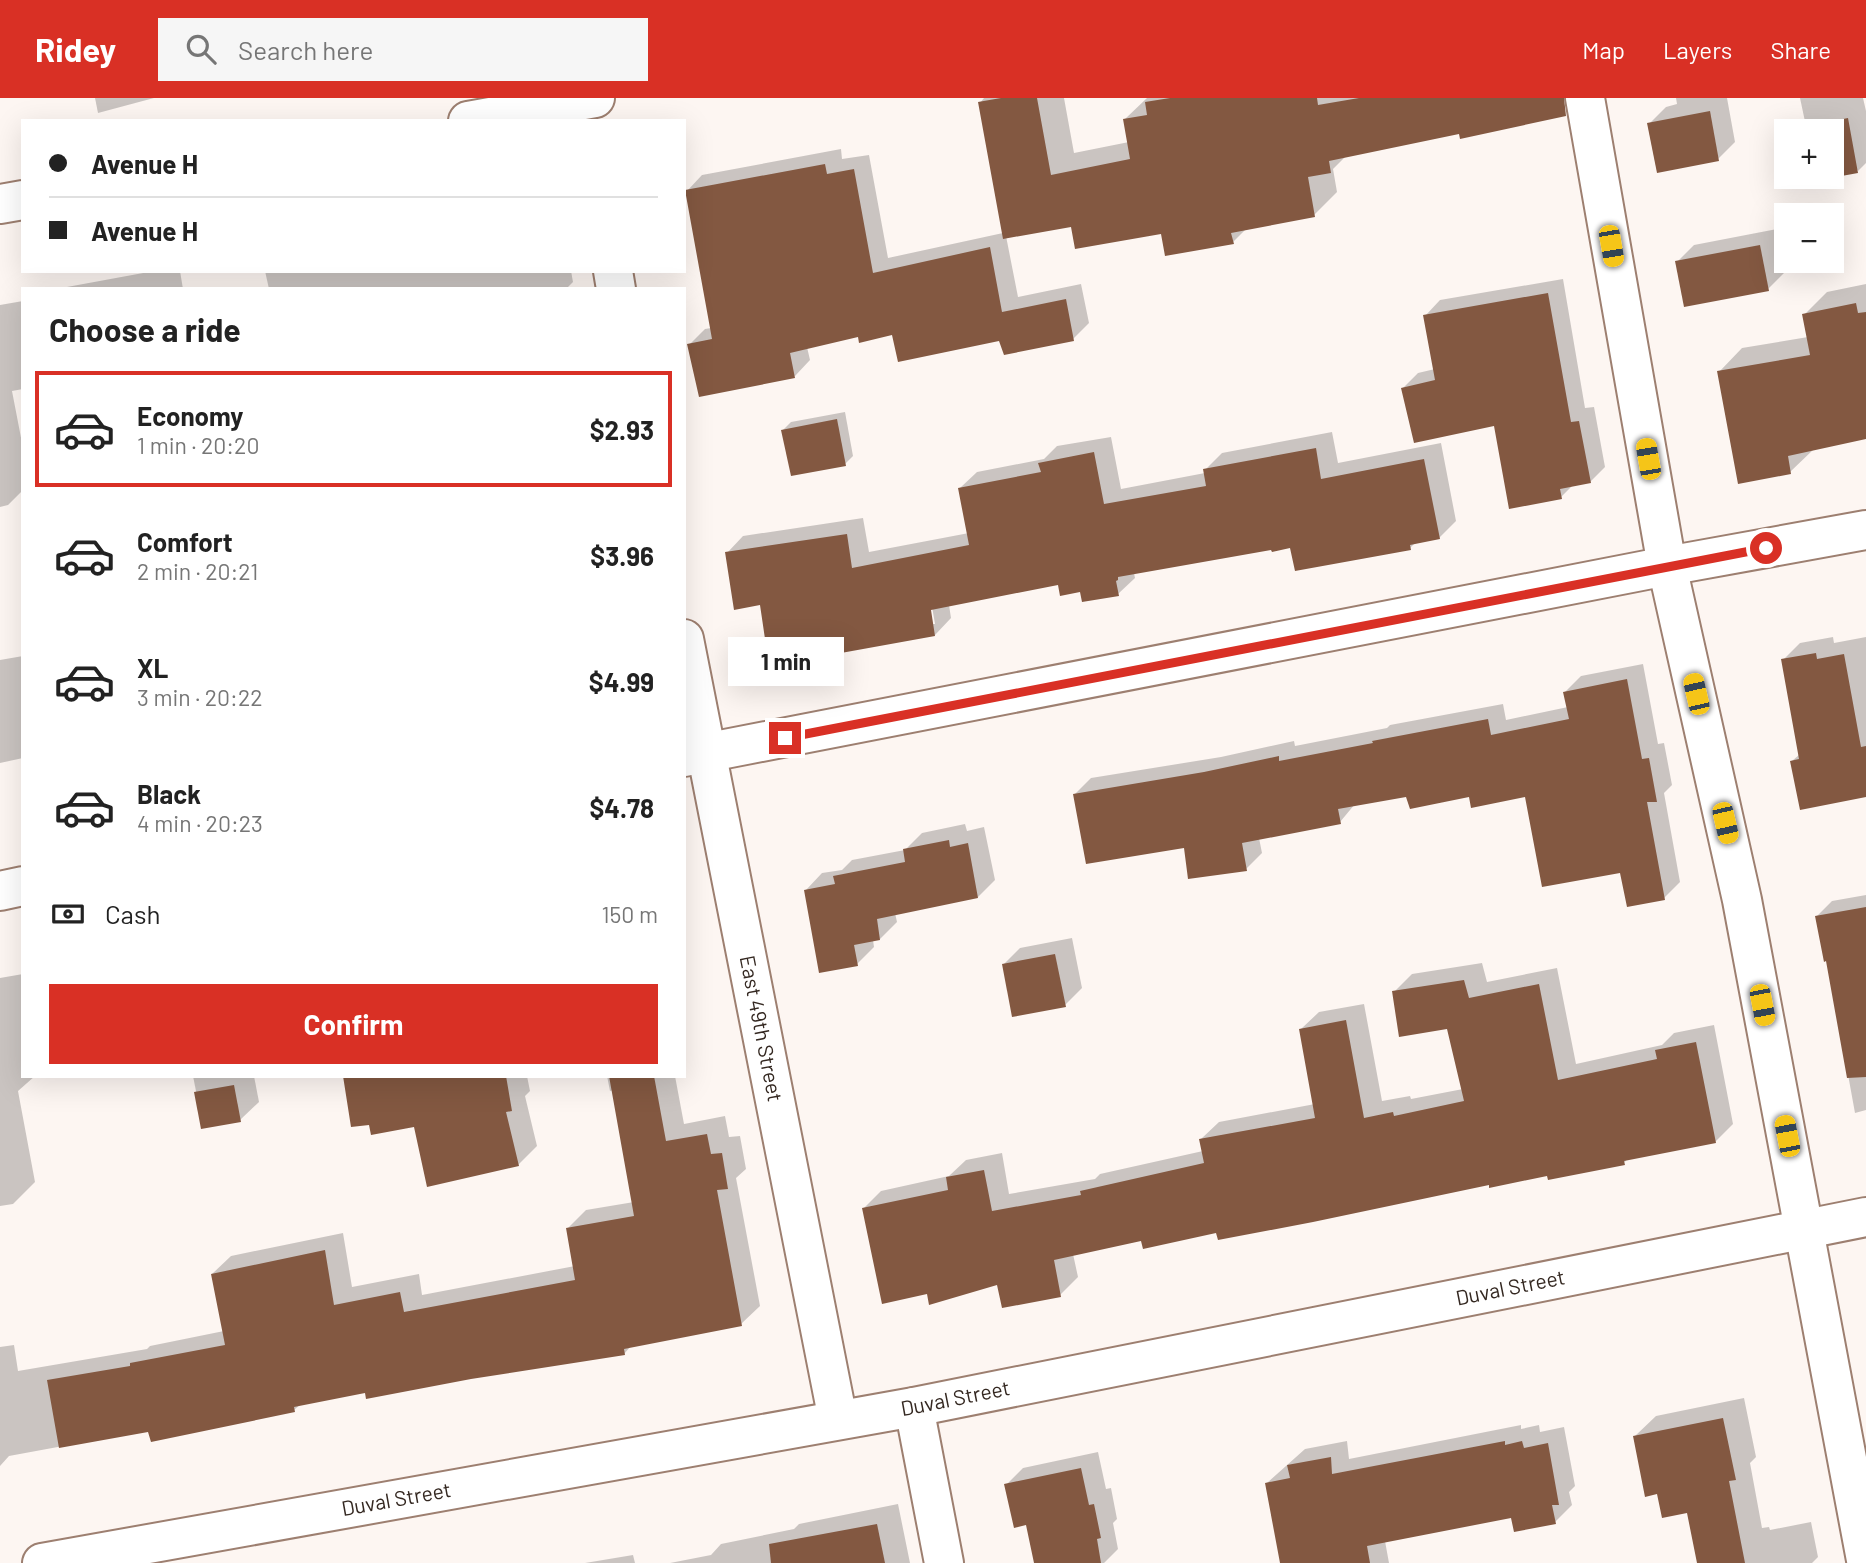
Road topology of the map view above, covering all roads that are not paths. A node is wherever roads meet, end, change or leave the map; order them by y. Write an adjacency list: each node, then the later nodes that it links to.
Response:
1 (1585, 98): 7 (street)
2 (582, 105): 3 (street)
3 (482, 119)
4 (21, 200): 5 (street)
5 (0, 204)
6 (1866, 530): 7 (street)
7 (1667, 566): 9 (street); 13 (street)
8 (686, 660): 9 (street, East 49th Street)
9 (695, 755): 15 (street, East 49th Street)
10 (21, 886): 11 (street)
11 (0, 891)
12 (1866, 1217): 13 (street, Duval Street)
13 (1804, 1228): 14 (street, Duval Street); 16 (street)
14 (914, 1407): 15 (street, Duval Street); 18 (street)
15 (838, 1420): 17 (street, Duval Street)
16 (1866, 1560)
17 (42, 1563)
18 (944, 1563)

